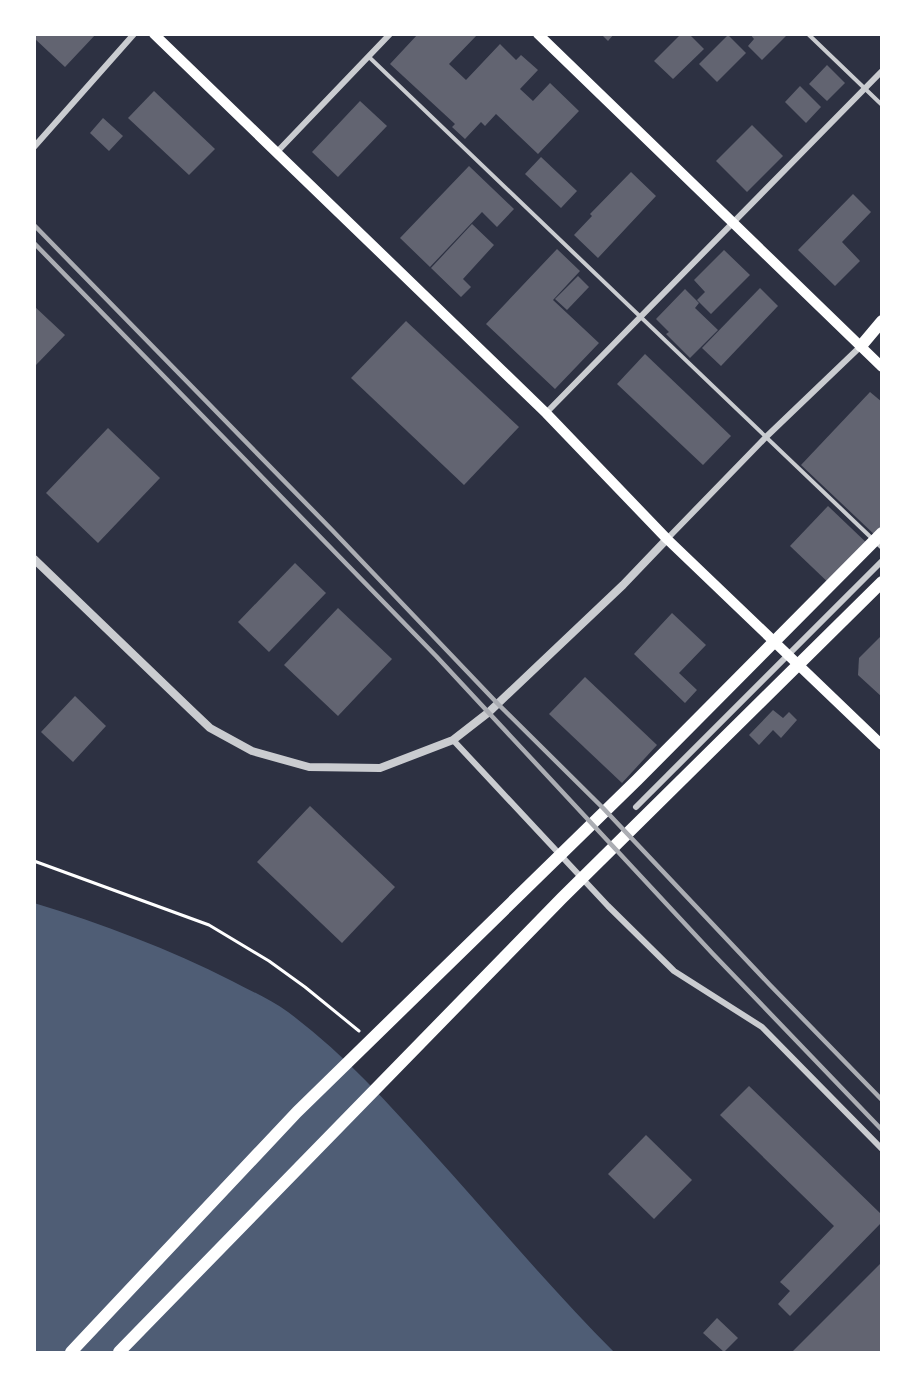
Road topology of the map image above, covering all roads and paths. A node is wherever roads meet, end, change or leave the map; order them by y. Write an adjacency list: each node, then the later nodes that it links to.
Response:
1 (134, 34): 10 (street)
2 (154, 34): 11 (main road)
3 (390, 34): 6 (street)
4 (808, 34): 8 (lane)
5 (540, 35): 12 (main road)
6 (369, 57): 11 (street); 13 (lane)
7 (882, 71): 8 (street)
8 (864, 88): 9 (lane); 12 (street)
9 (882, 105)
10 (34, 147)
11 (276, 153): 18 (main road)
12 (732, 222): 13 (street); 16 (main road)
13 (640, 316): 18 (street); 19 (lane)
14 (882, 321): 16 (highway)
15 (882, 331): 16 (highway)
16 (861, 346): 17 (main road); 19 (street)
17 (882, 367)
18 (546, 413): 21 (main road)
19 (766, 437): 21 (street); 22 (lane)
20 (882, 533): 33 (highway)
21 (667, 539): 26 (main road); 27 (street)
22 (882, 548)
23 (34, 559): 27 (street)
24 (882, 561): 26 (street)
25 (882, 582): 34 (highway)
26 (788, 655): 28 (main road); 29 (street)
27 (453, 740): 32 (street)
28 (882, 745)
29 (636, 807)
30 (34, 861): 31 (path)
31 (366, 1037)
32 (882, 1149)
33 (71, 1353)
34 (119, 1353)

